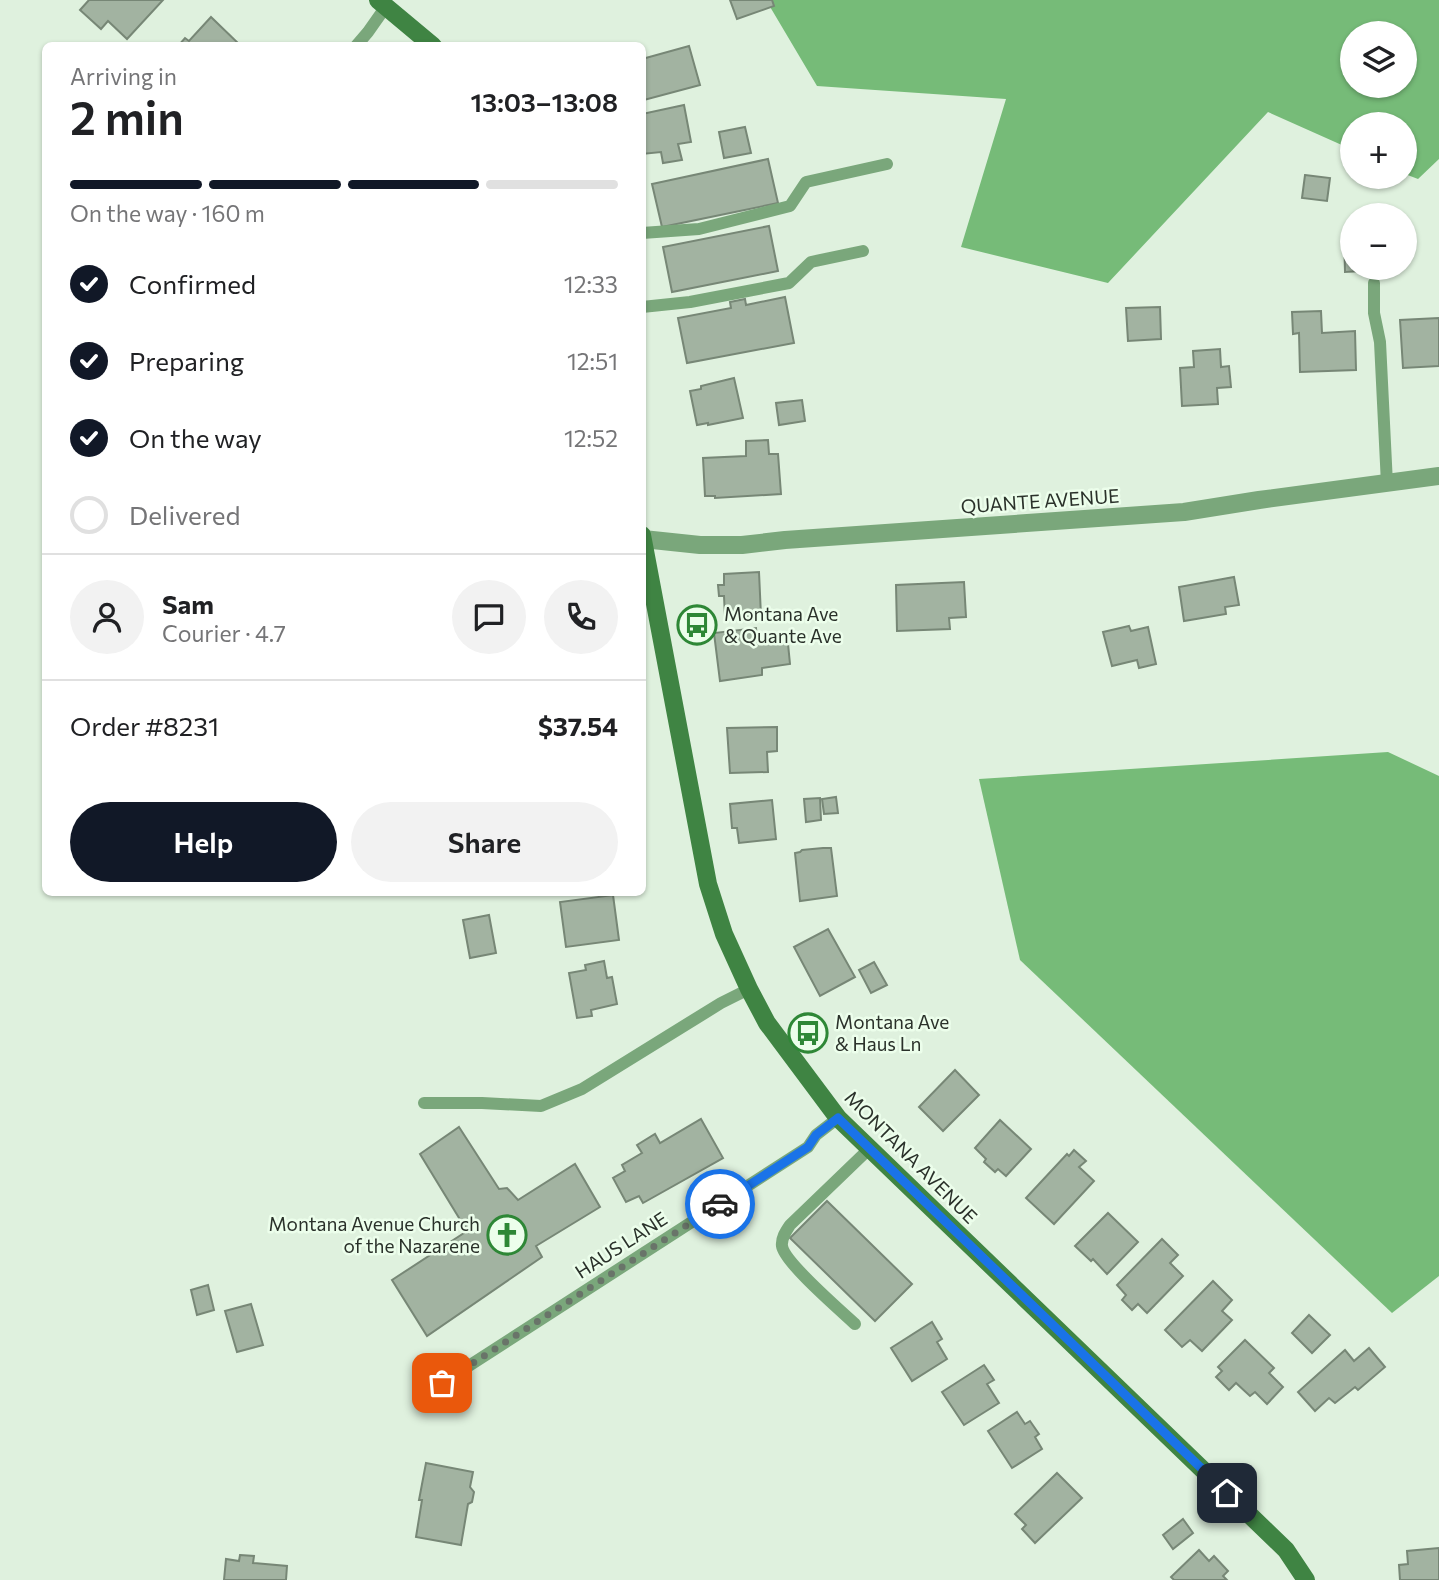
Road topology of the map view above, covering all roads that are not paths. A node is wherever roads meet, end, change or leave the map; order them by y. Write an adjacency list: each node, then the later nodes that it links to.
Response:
1 (383, 3): 2 (lane); 3 (street)
2 (359, 42)
3 (428, 42)
4 (887, 164): 5 (lane)
5 (646, 233)
6 (863, 251): 8 (lane)
7 (1374, 283): 10 (lane)
8 (646, 307)
9 (1439, 477): 10 (street, QUANTE AVENUE)
10 (1387, 484): 11 (street, QUANTE AVENUE)
11 (646, 537)
12 (646, 553): 13 (street, MONTANA AVENUE)
13 (749, 989): 14 (lane); 15 (street, MONTANA AVENUE)
14 (424, 1103)
15 (838, 1118): 16 (street, MONTANA AVENUE); 18 (lane, HAUS LANE)
16 (870, 1149): 17 (lane); 19 (street, MONTANA AVENUE)
17 (855, 1324)
18 (419, 1398)
19 (1306, 1580)

